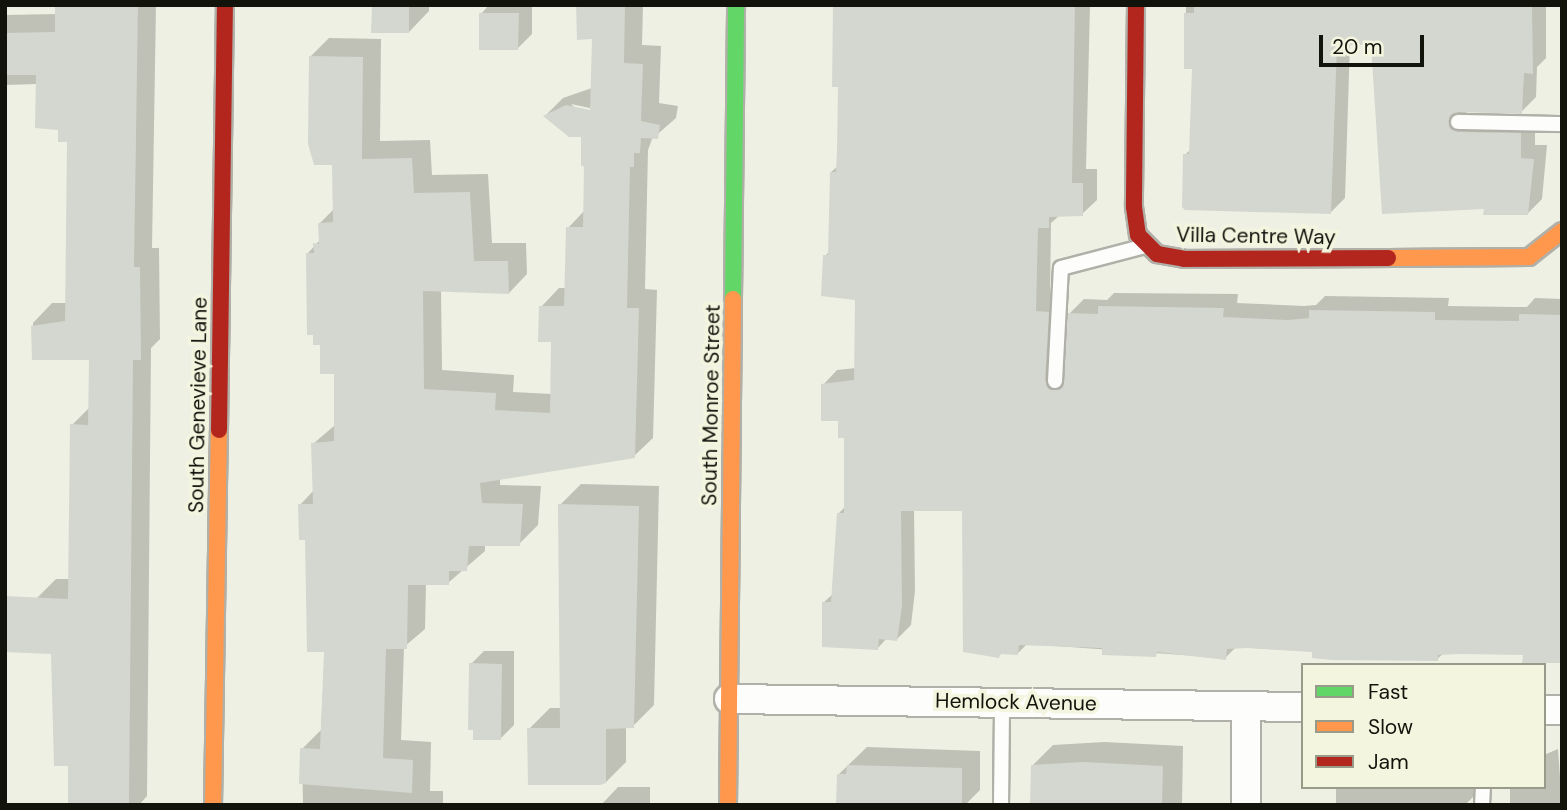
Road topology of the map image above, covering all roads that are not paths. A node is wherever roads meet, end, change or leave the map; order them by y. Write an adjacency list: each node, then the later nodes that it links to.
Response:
1 (225, 5): 13 (street, South Genevieve Lane)
2 (736, 5): 9 (street, South Monroe Street)
3 (1136, 5): 7 (street, Villa Centre Way)
4 (1458, 122): 5 (lane)
5 (1562, 124)
6 (1562, 231): 7 (street, Villa Centre Way)
7 (1146, 246): 8 (lane)
8 (1055, 381)
9 (729, 699): 10 (street, Hemlock Avenue); 14 (street, South Monroe Street)
10 (1002, 701): 11 (street, Hemlock Avenue); 15 (lane)
11 (1246, 707): 12 (street, Hemlock Avenue); 16 (street)
12 (1301, 707)
13 (213, 805)
14 (728, 805)
15 (1001, 805)
16 (1246, 805)

